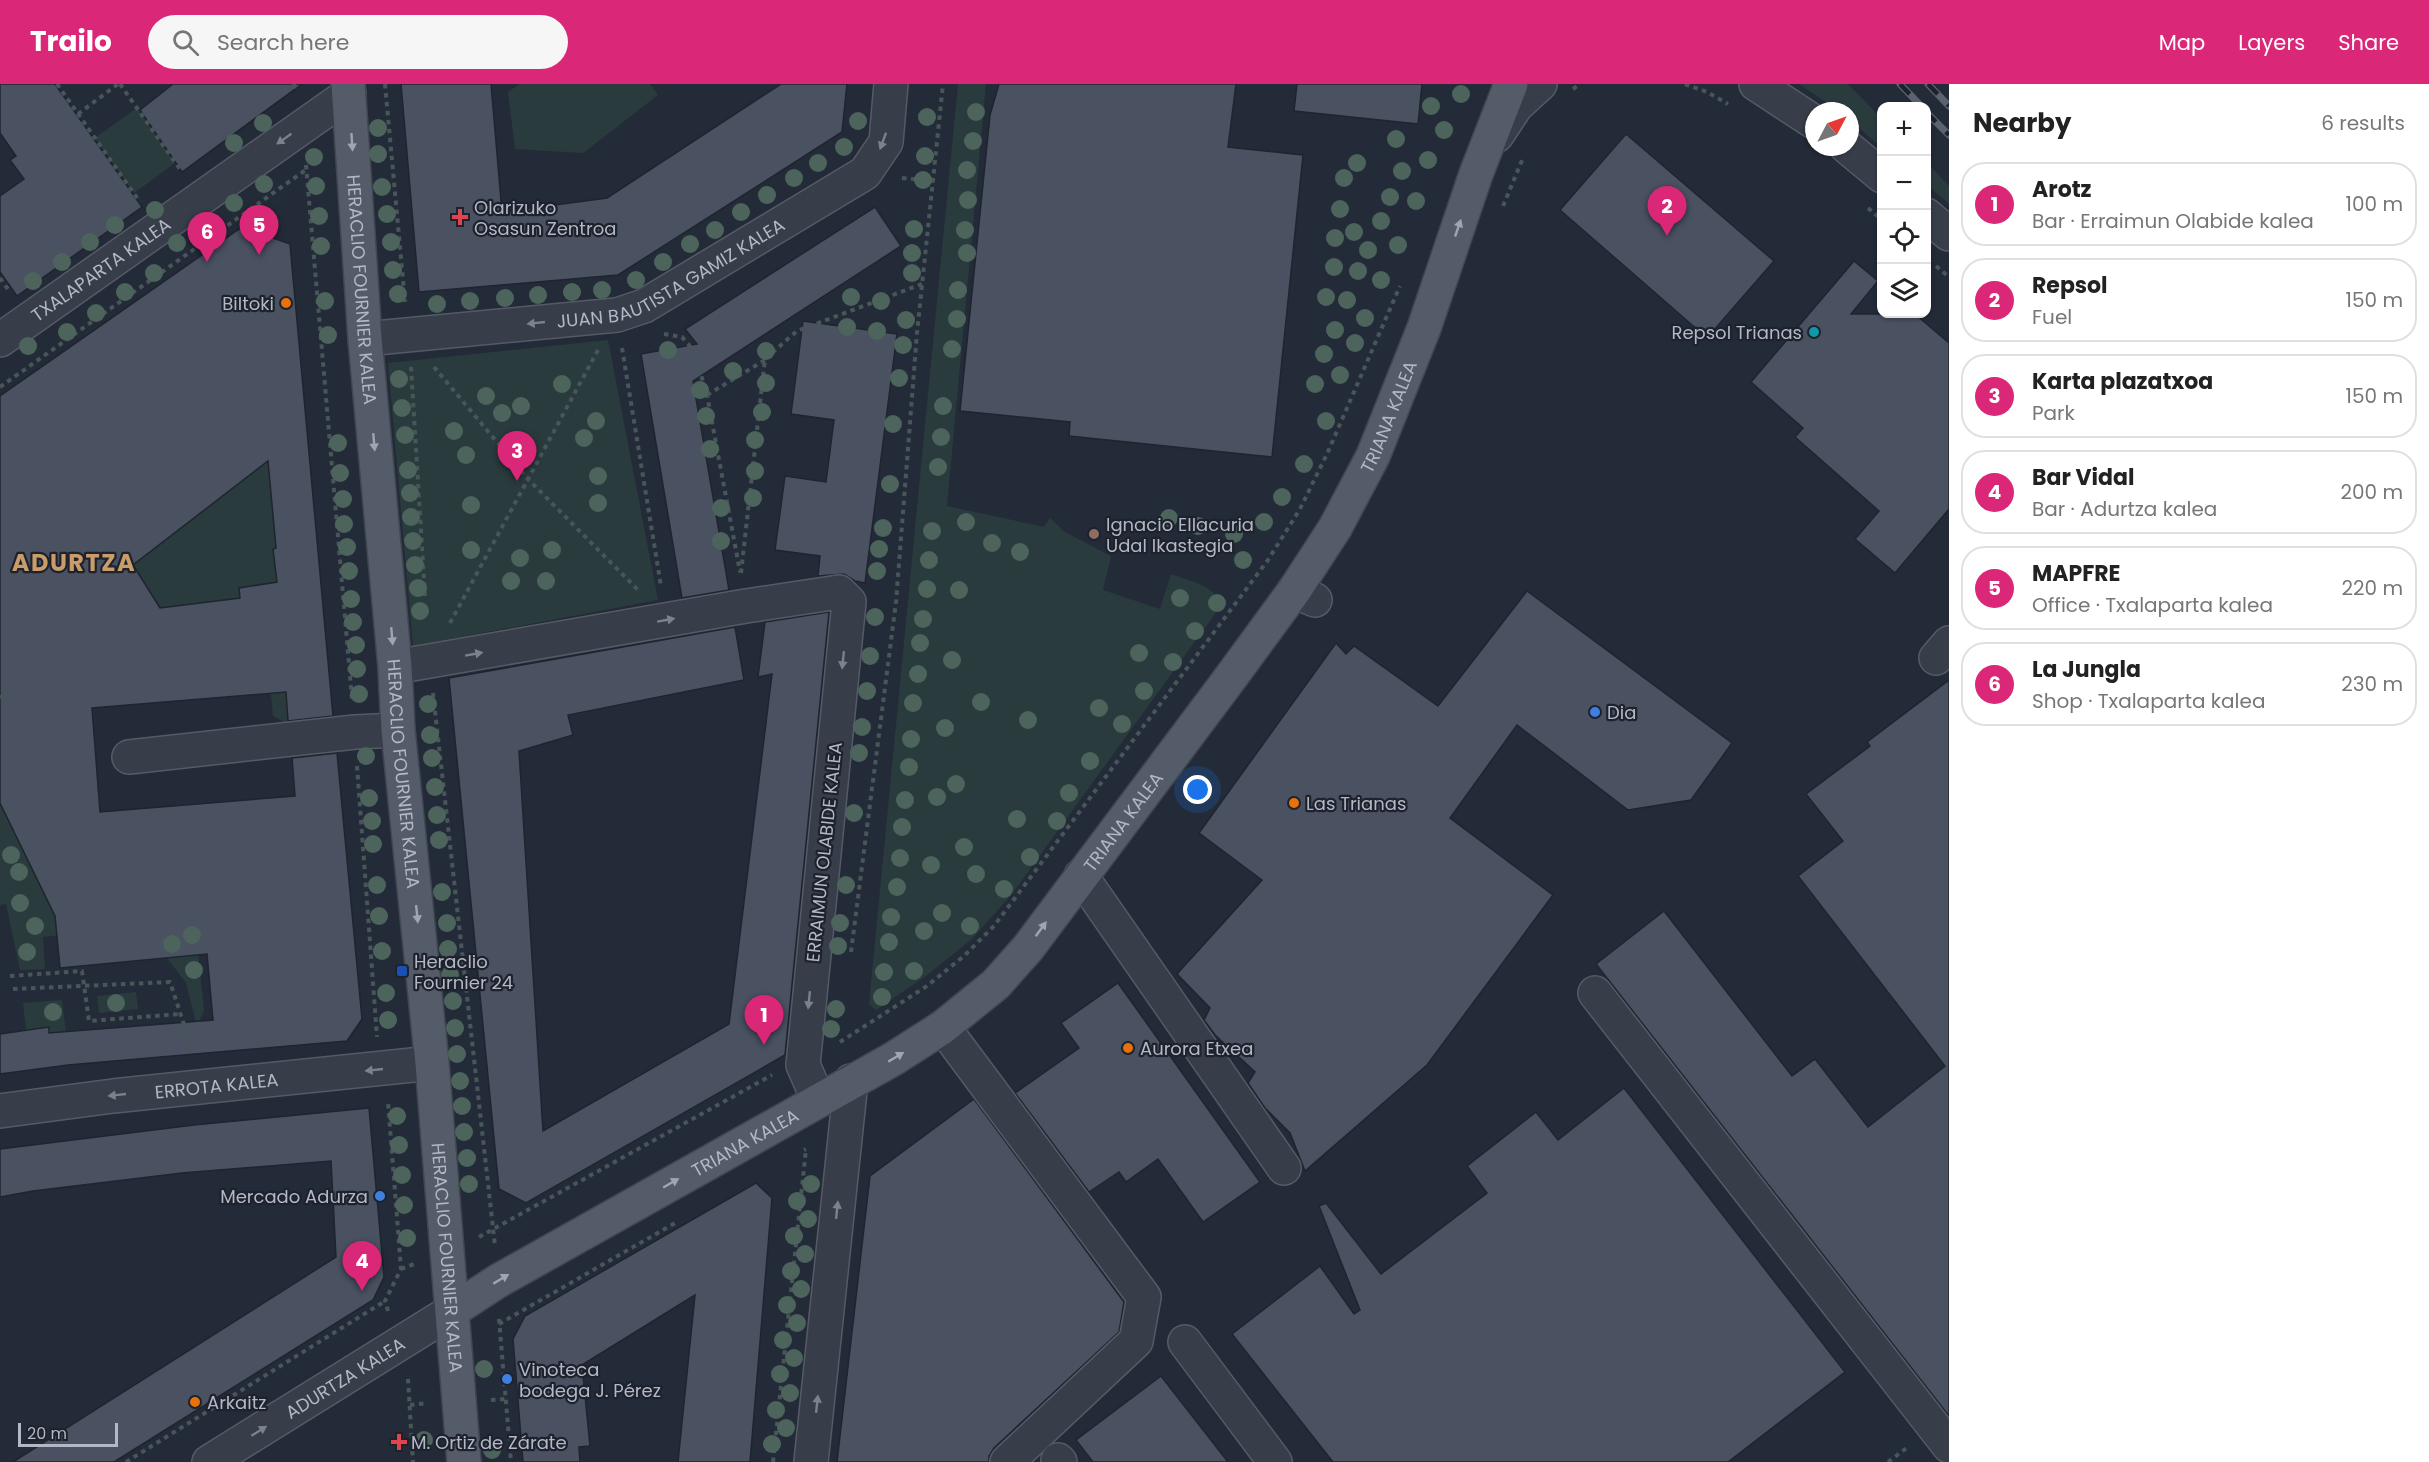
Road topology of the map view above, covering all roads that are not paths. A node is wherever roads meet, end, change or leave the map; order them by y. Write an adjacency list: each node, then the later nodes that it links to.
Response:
1 (891, 84): 12 (street, JUAN BAUTISTA GAMIZ KALEA, one-way to 12)
2 (1511, 84): 7 (main road, TRIANA KALEA)
3 (1540, 84): 7 (street)
4 (1756, 84): 6 (street)
5 (349, 89): 12 (main road, HERACLIO FOURNIER KALEA, one-way to 12); 13 (street, TXALAPARTA KALEA, one-way to 13)
6 (1805, 116)
7 (1484, 154): 17 (main road, TRIANA KALEA, one-way to 7)
8 (1858, 156): 9 (street)
9 (1877, 173)
10 (1931, 219): 11 (street)
11 (1949, 234)
12 (365, 339): 14 (main road, HERACLIO FOURNIER KALEA, one-way to 14)
13 (0, 340)
14 (395, 668): 15 (main road, HERACLIO FOURNIER KALEA); 22 (street, ERRAIMUN OLABIDE KALEA, one-way to 22)
15 (398, 730): 16 (street); 20 (main road, HERACLIO FOURNIER KALEA, one-way to 20)
16 (129, 757)
17 (1081, 876): 19 (main road, TRIANA KALEA, one-way to 17); 24 (street)
18 (1595, 993): 27 (street)
19 (943, 1027): 21 (main road, TRIANA KALEA, one-way to 19); 32 (street)
20 (432, 1063): 23 (street, ERROTA KALEA, one-way to 23); 25 (main road, HERACLIO FOURNIER KALEA)
21 (851, 1081): 22 (main road, TRIANA KALEA); 31 (street, one-way to 21)
22 (818, 1099): 25 (main road, TRIANA KALEA, one-way to 22)
23 (0, 1112)
24 (1284, 1168)
25 (452, 1311): 29 (street, ADURTZA KALEA, one-way to 25); 30 (main road, HERACLIO FOURNIER KALEA)
26 (1185, 1342): 33 (street)
27 (1949, 1446)
28 (1949, 1452): 34 (street)
29 (209, 1462)
30 (464, 1462)
31 (811, 1462)
32 (1007, 1462)
33 (1275, 1462)
34 (1937, 1462)

